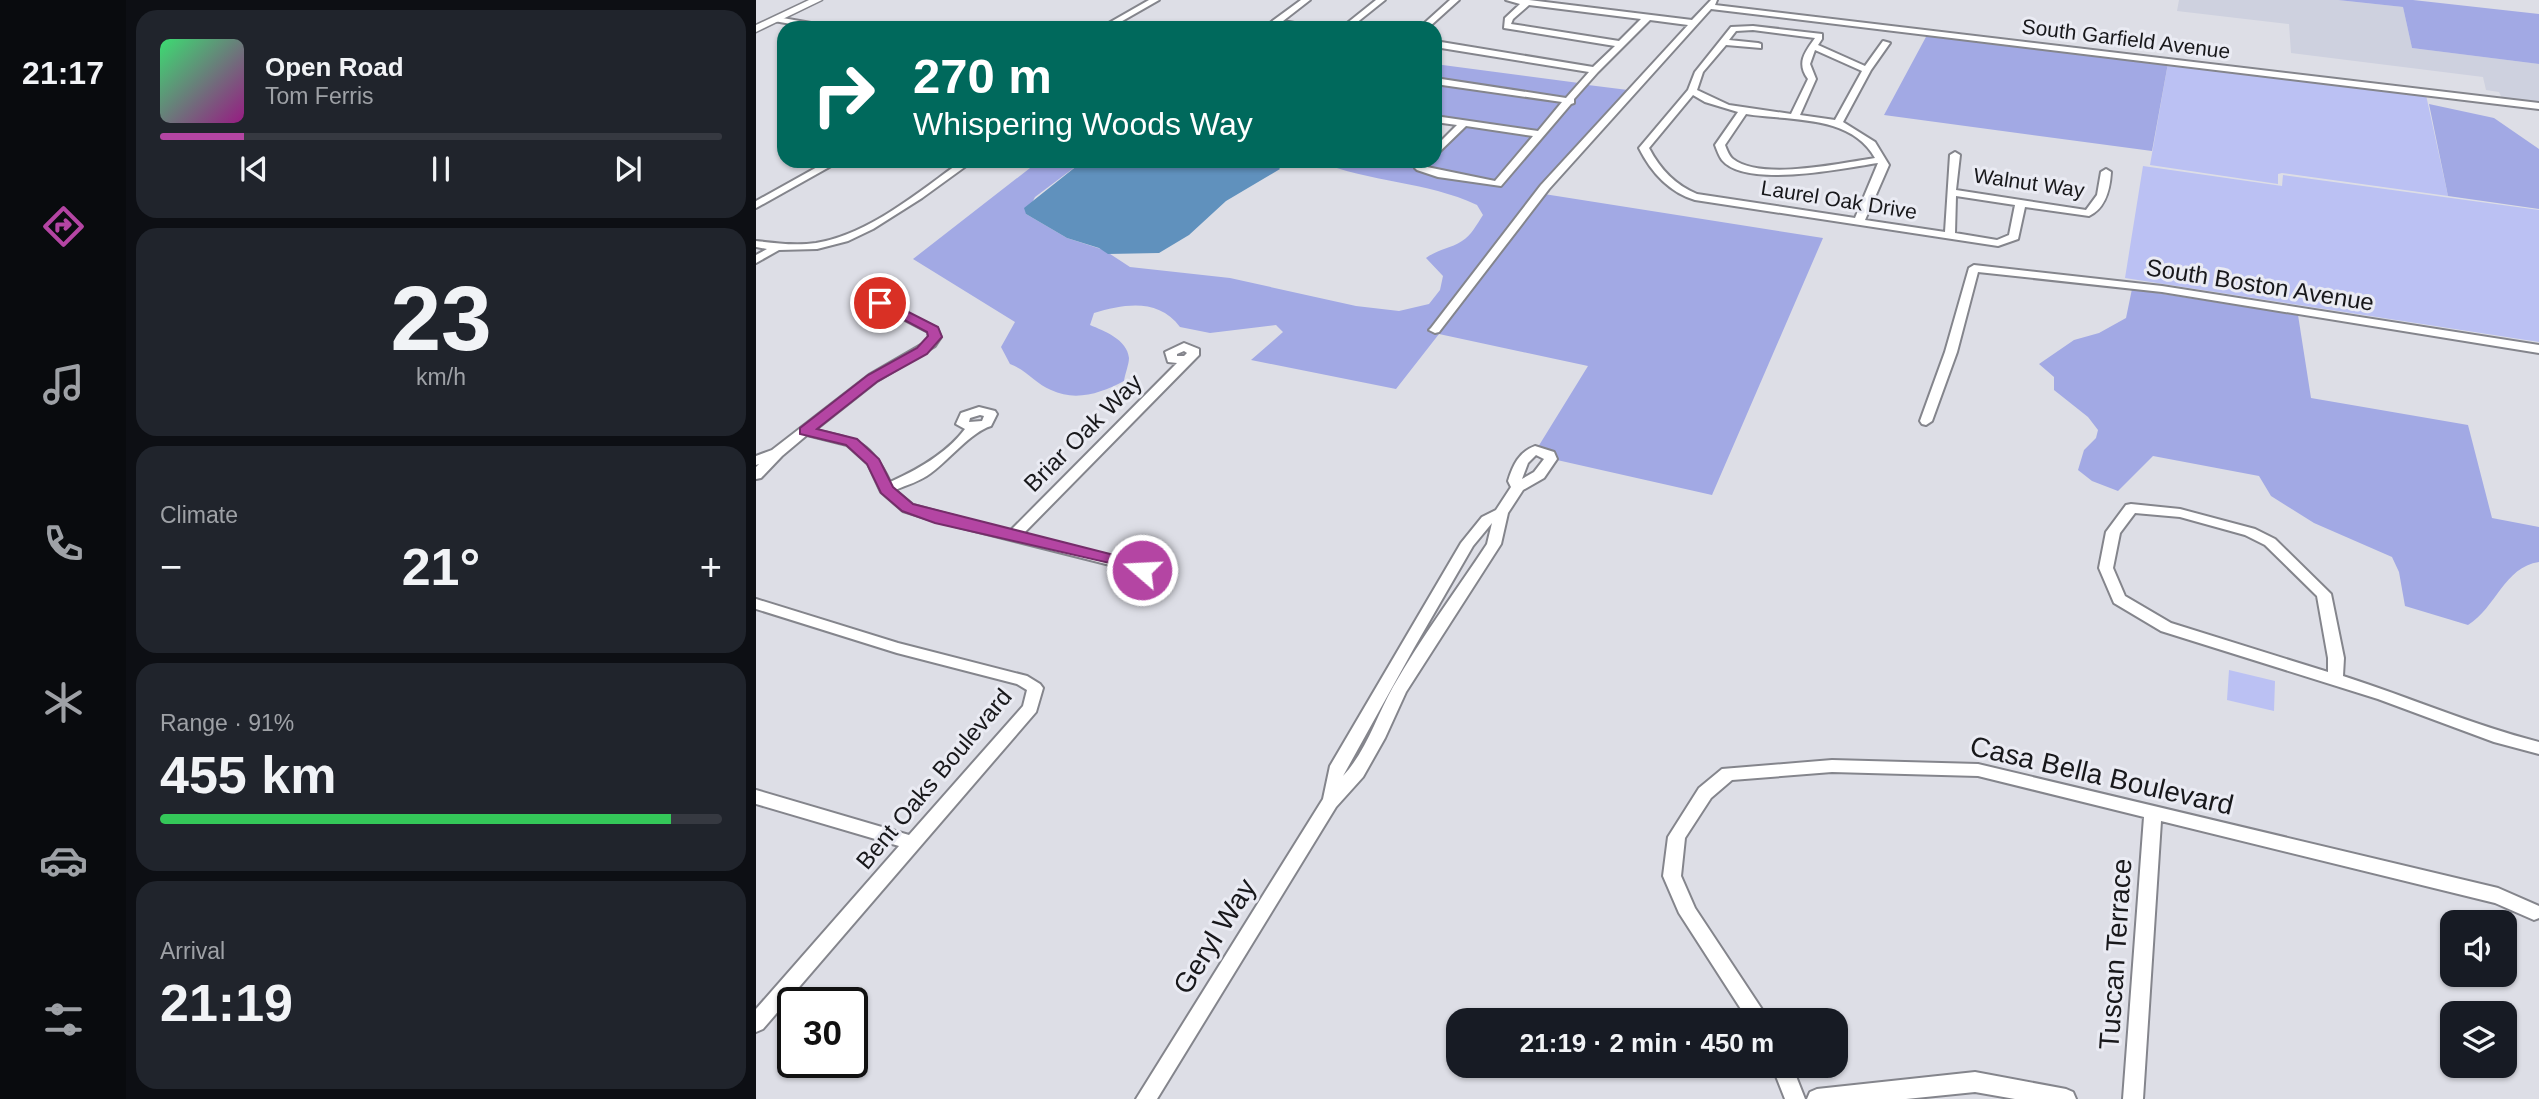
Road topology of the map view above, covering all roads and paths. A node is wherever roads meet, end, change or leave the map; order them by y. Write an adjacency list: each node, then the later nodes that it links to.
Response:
1 (817, 0): 10 (main road)
2 (1155, 0): 12 (street)
3 (1306, 0): 13 (street)
4 (1381, 0): 14 (street)
5 (1455, 0): 15 (street)
6 (1510, 0): 7 (street)
7 (1527, 2): 9 (street); 22 (street)
8 (1712, 4): 16 (street, South Garfield Avenue); 17 (street)
9 (1648, 18): 17 (street); 22 (street)
10 (777, 19): 11 (street); 18 (main road)
11 (788, 21)
12 (1117, 21)
13 (1276, 21)
14 (1354, 21)
15 (1431, 21)
16 (1829, 22): 19 (street); 30 (street, South Garfield Avenue)
17 (1693, 23): 53 (street)
18 (756, 29)
19 (1817, 41): 20 (street); 25 (street); 32 (street)
20 (1724, 42): 24 (street); 28 (street)
21 (1886, 43): 25 (street)
22 (1621, 44): 26 (street)
23 (1442, 45): 26 (street)
24 (1758, 46)
25 (1867, 70): 35 (street)
26 (1595, 71): 29 (street)
27 (1442, 82): 29 (street)
28 (1692, 91): 31 (street); 47 (street, Laurel Oak Drive)
29 (1571, 101): 36 (street)
30 (2539, 106)
31 (1743, 111): 32 (street); 39 (street)
32 (1795, 116): 35 (street)
33 (1442, 120): 34 (street)
34 (1464, 123): 36 (street); 37 (street)
35 (1838, 123): 39 (street)
36 (1541, 134): 42 (street)
37 (1442, 146)
38 (1955, 155): 44 (street, Walnut Way)
39 (1881, 160): 47 (street)
40 (822, 168): 46 (street)
41 (958, 168): 50 (street)
42 (1429, 168)
43 (2106, 172): 45 (street, Walnut Way)
44 (1951, 192): 45 (street, Walnut Way); 48 (street)
45 (2021, 203): 48 (street, Laurel Oak Drive)
46 (756, 205)
47 (1859, 221): 48 (street, Laurel Oak Drive)
48 (1950, 237)
49 (756, 244): 50 (street)
50 (775, 248): 51 (street)
51 (756, 260)
52 (880, 303): 58 (street)
53 (1435, 330)
54 (2539, 349): 56 (street, South Boston Avenue)
55 (1185, 360): 65 (street, Briar Oak Way)
56 (1926, 421)
57 (974, 428): 63 (street)
58 (806, 431): 59 (street); 63 (street)
59 (777, 453): 60 (street); 61 (street)
60 (756, 461)
61 (756, 475)
62 (1518, 487): 64 (street, Geryl Way)
63 (886, 489): 65 (street)
64 (1501, 513): 67 (street, Geryl Way); 68 (street, Geryl Way)
65 (1013, 536): 66 (street)
66 (1129, 561)
67 (1453, 571): 68 (street); 71 (street, Geryl Way)
68 (1474, 576): 71 (street, Geryl Way)
69 (756, 604): 75 (street, Bent Oaks Boulevard)
70 (2334, 679): 70 (street); 72 (street)
71 (1389, 693): 80 (street, Geryl Way)
72 (2539, 748)
73 (756, 797): 75 (street)
74 (2153, 813): 76 (street, Casa Bella Boulevard); 77 (street, Casa Bella Boulevard); 84 (street, Tuscan Terrace)
75 (912, 844): 78 (street, Bent Oaks Boulevard)
76 (2534, 912)
77 (1751, 1008)
78 (756, 1023)
79 (1787, 1078): 81 (street)
80 (1146, 1099)
81 (1795, 1099)
82 (1817, 1099): 83 (street)
83 (2066, 1099)
84 (2133, 1099)

